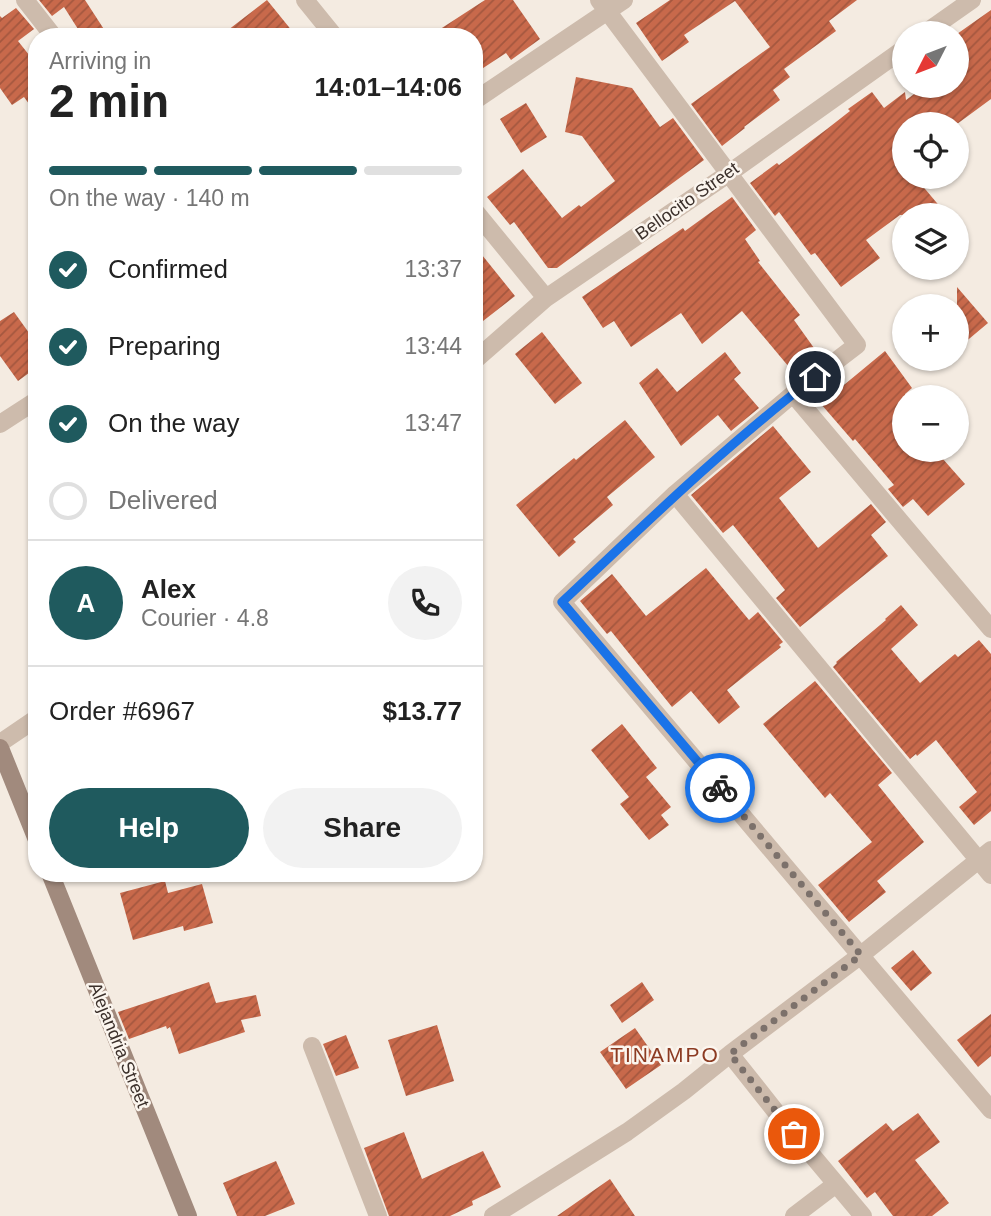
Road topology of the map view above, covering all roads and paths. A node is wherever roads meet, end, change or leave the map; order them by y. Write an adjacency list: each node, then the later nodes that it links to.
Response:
1 (25, 0): 7 (street)
2 (305, 0): 8 (street)
3 (624, 0): 5 (street)
4 (972, 0): 6 (street)
5 (603, 6): 10 (street); 11 (street)
6 (942, 21)
7 (47, 28)
8 (328, 28)
9 (892, 57): 11 (street, Bellocito Street)
10 (483, 94)
11 (728, 174): 13 (street, Bellocito Street); 15 (street)
12 (483, 221): 13 (street)
13 (546, 299): 14 (street, Bellocito Street)
14 (483, 353)
15 (793, 394): 18 (street); 19 (street)
16 (28, 406): 17 (street)
17 (0, 424)
18 (676, 494): 23 (street); 26 (street)
19 (991, 628)
20 (28, 725): 21 (street)
21 (0, 746): 22 (main road)
22 (28, 817)
23 (985, 855): 24 (street); 26 (street)
24 (991, 875)
25 (54, 882): 31 (main road, Alejandria Street)
26 (861, 955): 28 (street); 29 (street)
27 (312, 1046): 32 (street)
28 (730, 1054): 30 (street); 33 (street)
29 (991, 1110)
30 (836, 1184): 34 (street); 35 (street)
31 (188, 1216)
32 (378, 1216)
33 (494, 1216)
34 (794, 1216)
35 (863, 1216)

